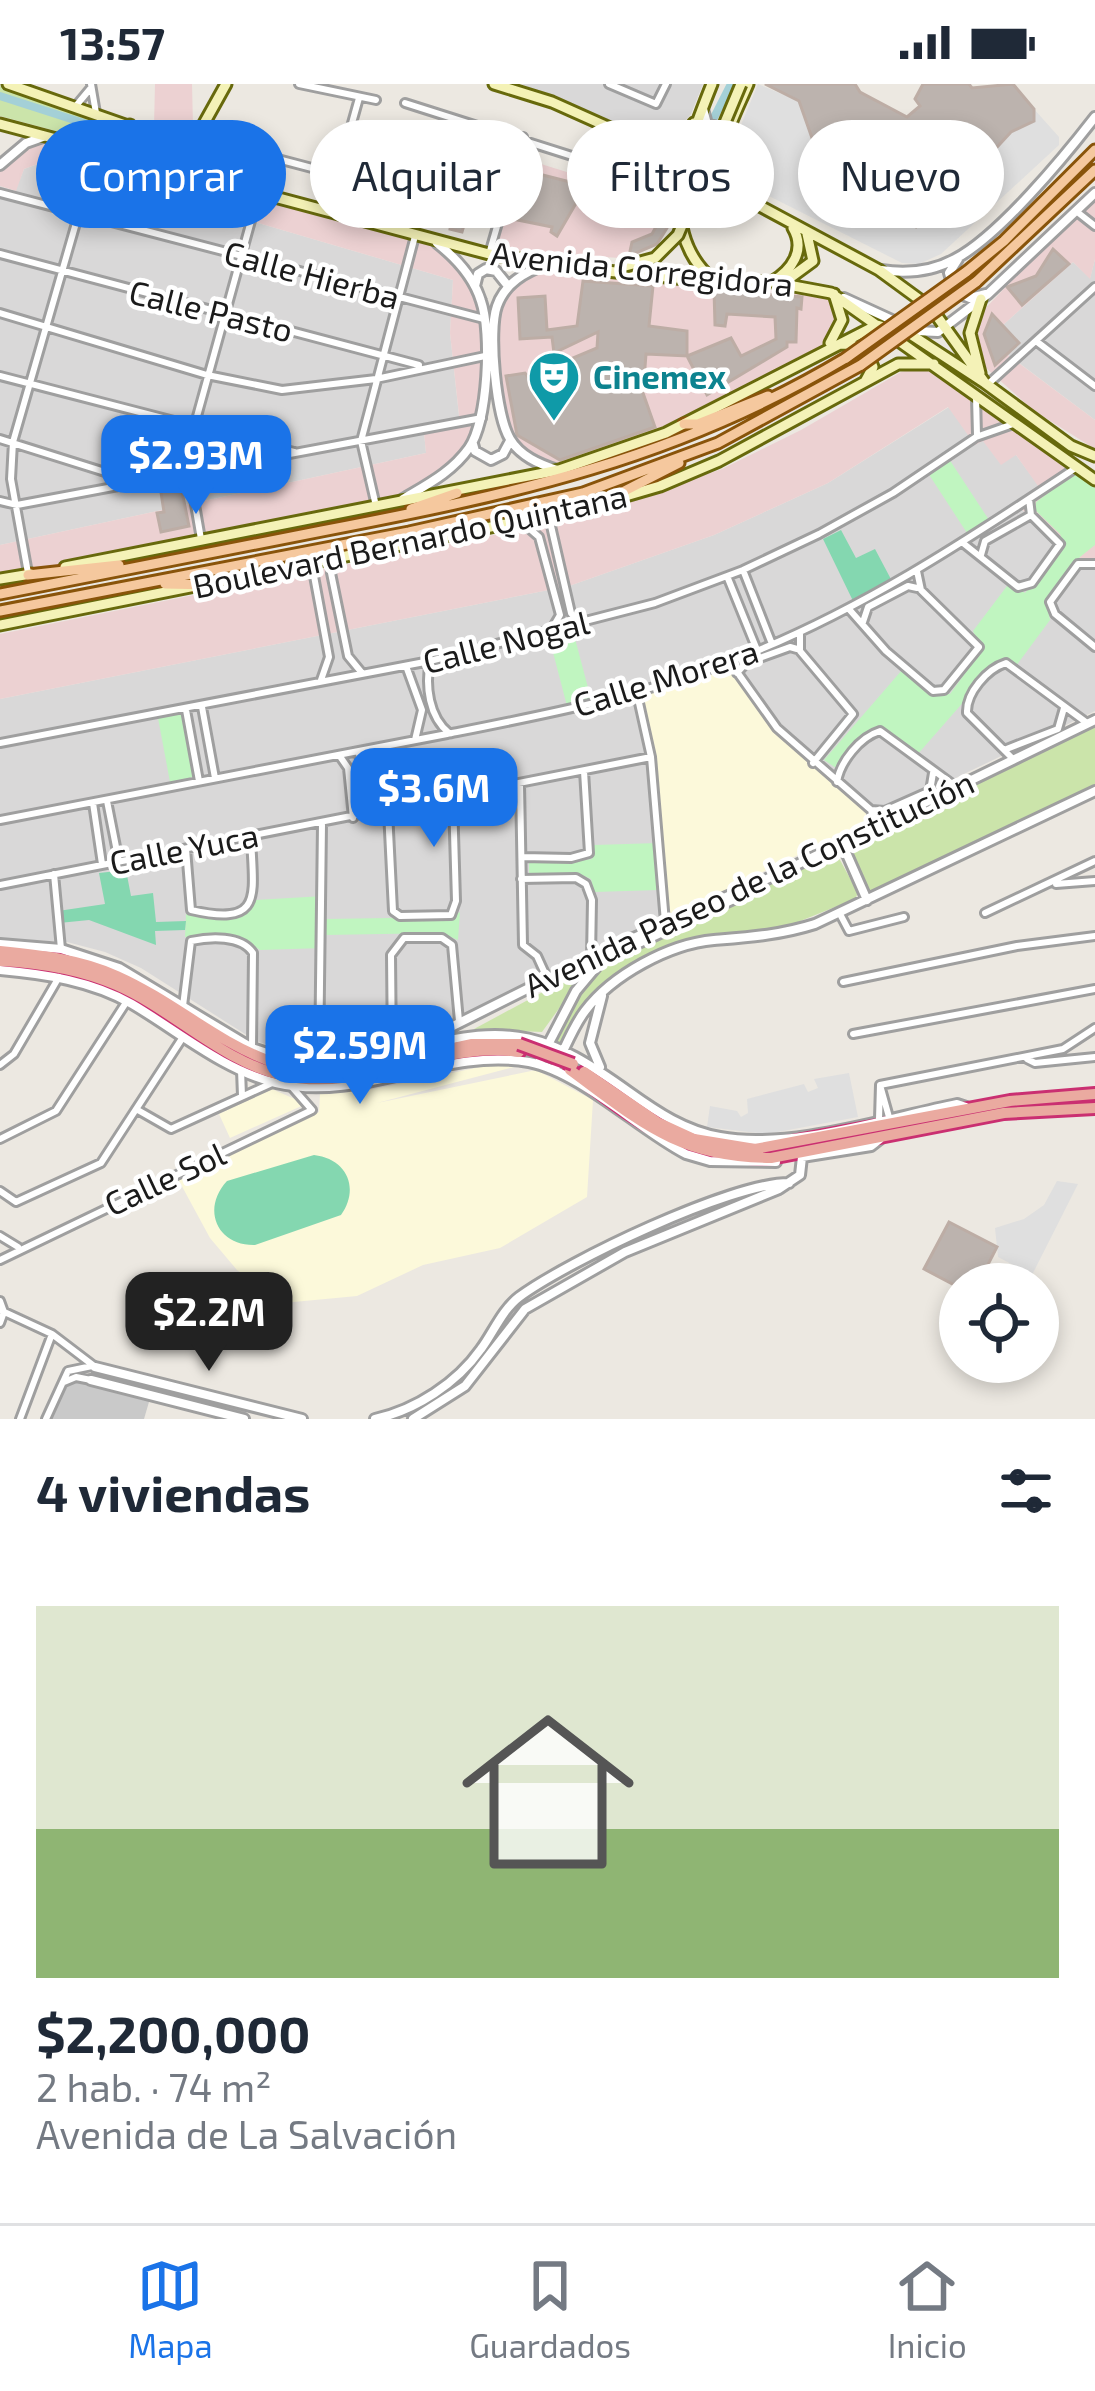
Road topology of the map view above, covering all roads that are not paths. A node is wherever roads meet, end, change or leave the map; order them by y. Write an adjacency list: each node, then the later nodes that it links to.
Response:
1 (8, 84): 13 (main road)
2 (226, 84): 18 (main road)
3 (299, 84): 10 (street)
4 (494, 84): 20 (main road, Avenida Corregidora)
5 (609, 84): 6 (street)
6 (665, 84)
7 (712, 84): 14 (main road)
8 (744, 84): 24 (main road); 55 (main road, bridge)
9 (90, 86): 13 (street); 15 (street)
10 (358, 98): 11 (street); 31 (street)
11 (376, 100)
12 (405, 103): 19 (street)
13 (75, 107): 15 (main road)
14 (703, 107): 21 (main road); 22 (main road); 23 (street)
15 (95, 112): 17 (main road)
16 (1095, 116): 30 (street)
17 (118, 120)
18 (207, 120)
19 (464, 120)
20 (592, 120)
21 (695, 120)
22 (699, 120)
23 (708, 120)
24 (733, 120)
25 (0, 124): 26 (main road, Avenida Corregidora)
26 (36, 132)
27 (36, 140): 32 (street)
28 (1095, 150): 84 (main road, Boulevard Bernardo Quintana, bridge)
29 (1081, 155): 30 (street)
30 (1063, 156): 53 (street)
31 (286, 163)
32 (0, 165)
33 (1095, 170): 102 (main road, Boulevard Bernardo Quintana, bridge)
34 (0, 193): 37 (street, Calle Hierba)
35 (1095, 193): 38 (street)
36 (286, 199): 48 (main road, Avenida Corregidora)
37 (36, 203)
38 (1076, 212): 41 (street); 65 (street)
39 (774, 214): 40 (main road, Avenida Corregidora)
40 (787, 221): 47 (main road, Avenida Corregidora); 60 (main road)
41 (1095, 226)
42 (75, 228): 58 (street)
43 (130, 228): 52 (street, Calle Hierba)
44 (248, 228): 52 (street)
45 (496, 228): 51 (street)
46 (681, 228): 59 (main road)
47 (806, 231): 57 (main road, Avenida Corregidora); 60 (main road)
48 (416, 234): 49 (main road, Avenida Corregidora); 66 (street)
49 (431, 238): 51 (main road, Avenida Corregidora); 61 (street)
50 (0, 254): 58 (street, Calle Pasto)
51 (489, 254): 54 (main road, Avenida Corregidora)
52 (239, 256): 66 (street, Calle Hierba); 68 (street)
53 (958, 258): 57 (street); 65 (street)
54 (547, 264): 56 (main road, Avenida Corregidora); 62 (street)
55 (622, 267): 56 (street)
56 (602, 269): 59 (main road, Avenida Corregidora)
57 (880, 270): 72 (main road, Avenida Corregidora)
58 (62, 273): 68 (street, Calle Pasto); 70 (street)
59 (714, 281): 60 (main road, Avenida Corregidora)
60 (778, 283): 64 (main road, Avenida Corregidora)
61 (475, 286): 62 (street); 69 (street)
62 (508, 286): 98 (street)
63 (1095, 286): 73 (street)
64 (838, 296): 71 (main road, Avenida Corregidora); 72 (street); 75 (main road)
65 (985, 297): 72 (street); 86 (main road)
66 (399, 298): 69 (street, Calle Hierba); 76 (street)
67 (0, 313): 70 (street)
68 (223, 314): 76 (street, Calle Pasto); 81 (street)
69 (486, 320): 77 (street)
70 (48, 324): 81 (street); 87 (street)
71 (883, 326): 74 (main road, Boulevard Bernardo Quintana); 78 (main road, Avenida Corregidora); 86 (main road)
72 (944, 329): 86 (main road, Avenida Corregidora)
73 (1036, 341): 83 (street); 86 (street)
74 (835, 344): 75 (main road, Boulevard Bernardo Quintana); 88 (main road)
75 (824, 350): 93 (main road, Boulevard Bernardo Quintana)
76 (383, 355): 79 (street, Calle Pasto); 85 (street)
77 (484, 356): 79 (street); 91 (street)
78 (936, 364): 88 (main road, Boulevard Bernardo Quintana); 90 (main road, Avenida Corregidora)
79 (423, 366): 85 (street)
80 (1095, 367): 83 (street)
81 (207, 375): 85 (street); 94 (street)
82 (0, 376): 87 (street)
83 (1083, 376): 89 (street)
84 (812, 378): 93 (main road); 120 (main road, Boulevard Bernardo Quintana)
85 (376, 379): 97 (street)
86 (986, 384): 104 (main road, Avenida Corregidora)
87 (30, 385): 94 (street); 99 (street)
88 (861, 385): 115 (main road, Boulevard Bernardo Quintana)
89 (1095, 386)
90 (976, 398): 92 (main road, Avenida Corregidora); 95 (street)
91 (482, 418): 97 (street); 101 (street)
92 (1016, 423): 95 (street, Calle Nogal); 106 (main road, Avenida Corregidora)
93 (684, 424): 107 (main road, Boulevard Bernardo Quintana)
94 (194, 429): 100 (street); 108 (street)
95 (976, 437): 129 (street, Calle Nogal)
96 (0, 439): 99 (street)
97 (361, 441): 103 (street); 117 (street)
98 (510, 441): 101 (street); 107 (street)
99 (13, 442): 110 (street); 116 (street)
100 (244, 442): 103 (street); 105 (street)
101 (473, 443): 114 (street)
102 (718, 443): 115 (main road); 136 (main road, Boulevard Bernardo Quintana)
103 (298, 453): 105 (street)
104 (1095, 456)
105 (245, 464): 108 (street)
106 (1077, 467): 109 (main road, Avenida Corregidora); 112 (street, Calle Morera)
107 (559, 470): 111 (main road, Boulevard Bernardo Quintana)
108 (191, 476): 110 (street); 122 (street)
109 (1093, 478)
110 (142, 483): 116 (street)
111 (457, 493): 114 (main road, Boulevard Bernardo Quintana); 120 (main road)
112 (1029, 499): 118 (street); 123 (street, Calle Morera)
113 (0, 501): 116 (street)
114 (400, 501): 117 (main road, Boulevard Bernardo Quintana)
115 (603, 502): 119 (main road, Boulevard Bernardo Quintana)
116 (17, 505): 132 (street)
117 (376, 506): 122 (main road, Boulevard Bernardo Quintana)
118 (1031, 515): 124 (street); 124 (street)
119 (555, 517): 121 (main road, Boulevard Bernardo Quintana); 131 (street)
120 (384, 519): 125 (main road, Boulevard Bernardo Quintana)
121 (523, 523): 126 (main road, Boulevard Bernardo Quintana); 134 (street)
122 (201, 539): 132 (main road, Boulevard Bernardo Quintana)
123 (963, 543): 124 (street); 130 (street, Calle Morera)
124 (981, 557)
125 (178, 559): 132 (main road); 139 (main road, Boulevard Bernardo Quintana)
126 (337, 562): 128 (main road, Boulevard Bernardo Quintana); 140 (street)
127 (1095, 564): 150 (street)
128 (305, 567): 137 (main road, Boulevard Bernardo Quintana); 142 (street)
129 (743, 570): 133 (street, Calle Nogal); 149 (street)
130 (917, 571): 138 (street); 141 (street, Calle Morera)
131 (563, 573): 134 (street); 145 (street)
132 (28, 575): 135 (main road, Boulevard Bernardo Quintana)
133 (727, 576): 145 (street, Calle Nogal); 151 (street)
134 (550, 577): 148 (street)
135 (0, 579)
136 (141, 583): 137 (main road); 143 (main road, Boulevard Bernardo Quintana)
137 (213, 585): 144 (main road, Boulevard Bernardo Quintana)
138 (921, 590): 146 (street); 146 (street)
139 (0, 594)
140 (338, 604): 142 (street); 156 (street)
141 (848, 608): 146 (street); 147 (street, Calle Morera)
142 (320, 609): 158 (street)
143 (0, 611)
144 (0, 625)
145 (581, 625): 148 (street, Calle Nogal)
146 (864, 626)
147 (800, 630): 149 (street, Calle Morera); 152 (street)
148 (549, 633): 153 (street, Calle Nogal)
149 (772, 644): 151 (street, Calle Morera)
150 (1095, 647)
151 (757, 650): 154 (street, Calle Morera)
152 (800, 651): 157 (street); 172 (street)
153 (430, 661): 155 (street, Calle Nogal); 164 (street)
154 (730, 662): 157 (street); 159 (street, Calle Morera)
155 (406, 665): 156 (street, Calle Nogal); 165 (street)
156 (362, 673): 158 (street, Calle Nogal)
157 (737, 673): 172 (street)
158 (320, 680): 160 (street, Calle Nogal)
159 (638, 694): 164 (street, Calle Morera); 170 (street)
160 (202, 706): 162 (street, Calle Nogal); 175 (street)
161 (1064, 706): 163 (street); 167 (street); 167 (street)
162 (186, 710): 166 (street, Calle Nogal); 176 (street)
163 (1091, 721): 171 (street, Avenida Paseo de la Constitución)
164 (449, 733): 165 (street, Calle Morera)
165 (415, 740): 168 (street, Calle Morera)
166 (0, 743)
167 (1004, 750): 171 (street)
168 (359, 752): 169 (street, Calle Morera); 186 (street)
169 (340, 755): 175 (street, Calle Morera); 187 (street)
170 (651, 758): 174 (street, Calle Yuca); 208 (street)
171 (1013, 759): 179 (street, Avenida Paseo de la Constitución)
172 (813, 763): 177 (street)
173 (932, 770): 177 (street); 179 (street); 184 (street)
174 (584, 771): 178 (street, Calle Yuca); 194 (street)
175 (215, 778): 176 (street, Calle Morera)
176 (200, 781): 182 (street, Calle Morera)
177 (837, 782): 184 (street)
178 (520, 784): 181 (street, Calle Yuca); 194 (street)
179 (955, 786): 190 (street, Avenida Paseo de la Constitución)
180 (1095, 791): 204 (street, Avenida Paseo de la Constitución)
181 (453, 799): 185 (street, Calle Yuca); 185 (street)
182 (107, 800): 183 (street, Calle Morera); 196 (street)
183 (93, 802): 188 (street, Calle Morera); 197 (street)
184 (871, 809): 190 (street)
185 (388, 811): 186 (street, Calle Yuca)
186 (371, 814): 187 (street, Calle Yuca)
187 (353, 818): 189 (street, Calle Yuca)
188 (0, 820)
189 (322, 824): 191 (street, Calle Yuca); 236 (street)
190 (875, 824): 192 (street, Avenida Paseo de la Constitución)
191 (251, 836): 193 (street, Calle Yuca); 193 (street)
192 (841, 841): 199 (street, Avenida Paseo de la Constitución); 204 (street)
193 (186, 849): 196 (street, Calle Yuca)
194 (522, 857): 200 (street)
195 (1095, 861): 202 (street)
196 (119, 862): 197 (street, Calle Yuca)
197 (102, 864): 198 (street, Calle Yuca)
198 (54, 874): 203 (street, Calle Yuca); 211 (street)
199 (778, 874): 208 (street, Avenida Paseo de la Constitución); 227 (street)
200 (521, 879): 212 (street); 216 (street)
201 (1095, 881): 202 (street)
202 (1052, 884): 205 (street)
203 (0, 886)
204 (866, 900): 206 (street, Avenida Paseo de la Constitución)
205 (986, 913)
206 (841, 914): 207 (street); 219 (street, Avenida Paseo de la Constitución)
207 (904, 917)
208 (664, 922): 212 (street, Avenida Paseo de la Constitución)
209 (1095, 936): 217 (street)
210 (0, 948): 211 (street, Avenida Paseo de la Constitución); 230 (highway)
211 (61, 949): 221 (street, Avenida Paseo de la Constitución)
212 (590, 957): 216 (street, Avenida Paseo de la Constitución)
213 (22, 962): 214 (highway); 215 (highway); 222 (highway)
214 (1, 967): 215 (street)
215 (57, 976): 220 (street); 238 (street)
216 (549, 981): 223 (street, Avenida Paseo de la Constitución)
217 (843, 982)
218 (1095, 989): 225 (street)
219 (604, 992): 235 (street, Avenida Paseo de la Constitución); 240 (street)
220 (127, 1001): 226 (street); 252 (street)
221 (183, 1006): 229 (street, Avenida Paseo de la Constitución); 229 (street)
222 (168, 1016): 226 (highway); 228 (highway)
223 (459, 1021): 231 (street, Avenida Paseo de la Constitución); 232 (street)
224 (1095, 1028): 233 (street)
225 (853, 1034)
226 (183, 1037): 228 (highway); 239 (street); 248 (street)
227 (543, 1041): 231 (street); 235 (street); 237 (street)
228 (216, 1046): 230 (highway)
229 (253, 1048): 236 (street, Avenida Paseo de la Constitución)
230 (519, 1048): 235 (highway, bridge)
231 (405, 1050): 232 (street, Avenida Paseo de la Constitución)
232 (392, 1054): 236 (street, Avenida Paseo de la Constitución)
233 (1024, 1057): 234 (street); 250 (street)
234 (1095, 1057)
235 (566, 1063): 237 (street); 240 (street); 246 (highway); 251 (highway); 253 (street)
236 (320, 1064)
237 (535, 1064): 243 (street)
238 (0, 1065)
239 (241, 1070): 241 (street); 245 (street)
240 (604, 1073): 250 (street)
241 (274, 1082): 242 (street); 245 (street)
242 (288, 1084): 243 (street); 249 (street)
243 (315, 1088): 249 (street)
244 (1095, 1094): 246 (highway)
245 (242, 1096): 248 (street)
246 (968, 1108): 250 (street)
247 (1095, 1108): 251 (highway)
248 (136, 1109): 255 (street)
249 (312, 1110): 265 (street, Calle Sol)
250 (884, 1118)
251 (882, 1137): 253 (street)
252 (0, 1139)
253 (802, 1157): 254 (street)
254 (789, 1183): 256 (street); 258 (street)
255 (0, 1191)
256 (739, 1193): 257 (street); 258 (street)
257 (722, 1199): 259 (street); 260 (street)
258 (744, 1204): 259 (street)
259 (726, 1211): 262 (street)
260 (663, 1222): 261 (street); 262 (street)
261 (652, 1227): 264 (street); 267 (street)
262 (666, 1234): 264 (street)
263 (0, 1237): 265 (street)
264 (656, 1238): 267 (street)
265 (18, 1247): 266 (street, Calle Sol)
266 (0, 1259)
267 (581, 1269): 268 (street)
268 (566, 1278): 269 (street); 271 (street)
269 (518, 1298): 271 (street); 272 (street)
270 (0, 1300): 273 (street)
271 (526, 1309): 274 (street)
272 (507, 1310): 274 (street); 277 (street)
273 (2, 1311): 275 (street); 276 (street)
274 (517, 1318): 279 (street)
275 (0, 1323)
276 (52, 1334): 278 (street); 296 (street)
277 (469, 1366): 279 (street); 281 (street)
278 (99, 1368): 280 (street); 283 (street); 284 (street)
279 (477, 1373): 285 (street)
280 (119, 1376): 282 (street); 286 (street)
281 (456, 1377): 285 (street); 292 (street)
282 (136, 1379): 287 (street); 288 (street)
283 (96, 1382): 284 (street); 286 (street)
284 (61, 1384): 297 (street)
285 (465, 1386): 294 (street)
286 (117, 1387): 288 (street)
287 (180, 1388): 289 (street); 290 (street)
288 (133, 1391): 290 (street)
289 (195, 1392): 291 (street); 293 (street)
290 (176, 1401): 291 (street)
291 (190, 1405): 298 (street)
292 (415, 1405): 294 (street); 295 (street)
293 (257, 1412): 298 (street); 299 (street)
294 (417, 1417)
295 (387, 1418): 300 (street)
296 (20, 1419)
297 (46, 1419)
298 (245, 1419)
299 (302, 1419)
300 (375, 1419)

